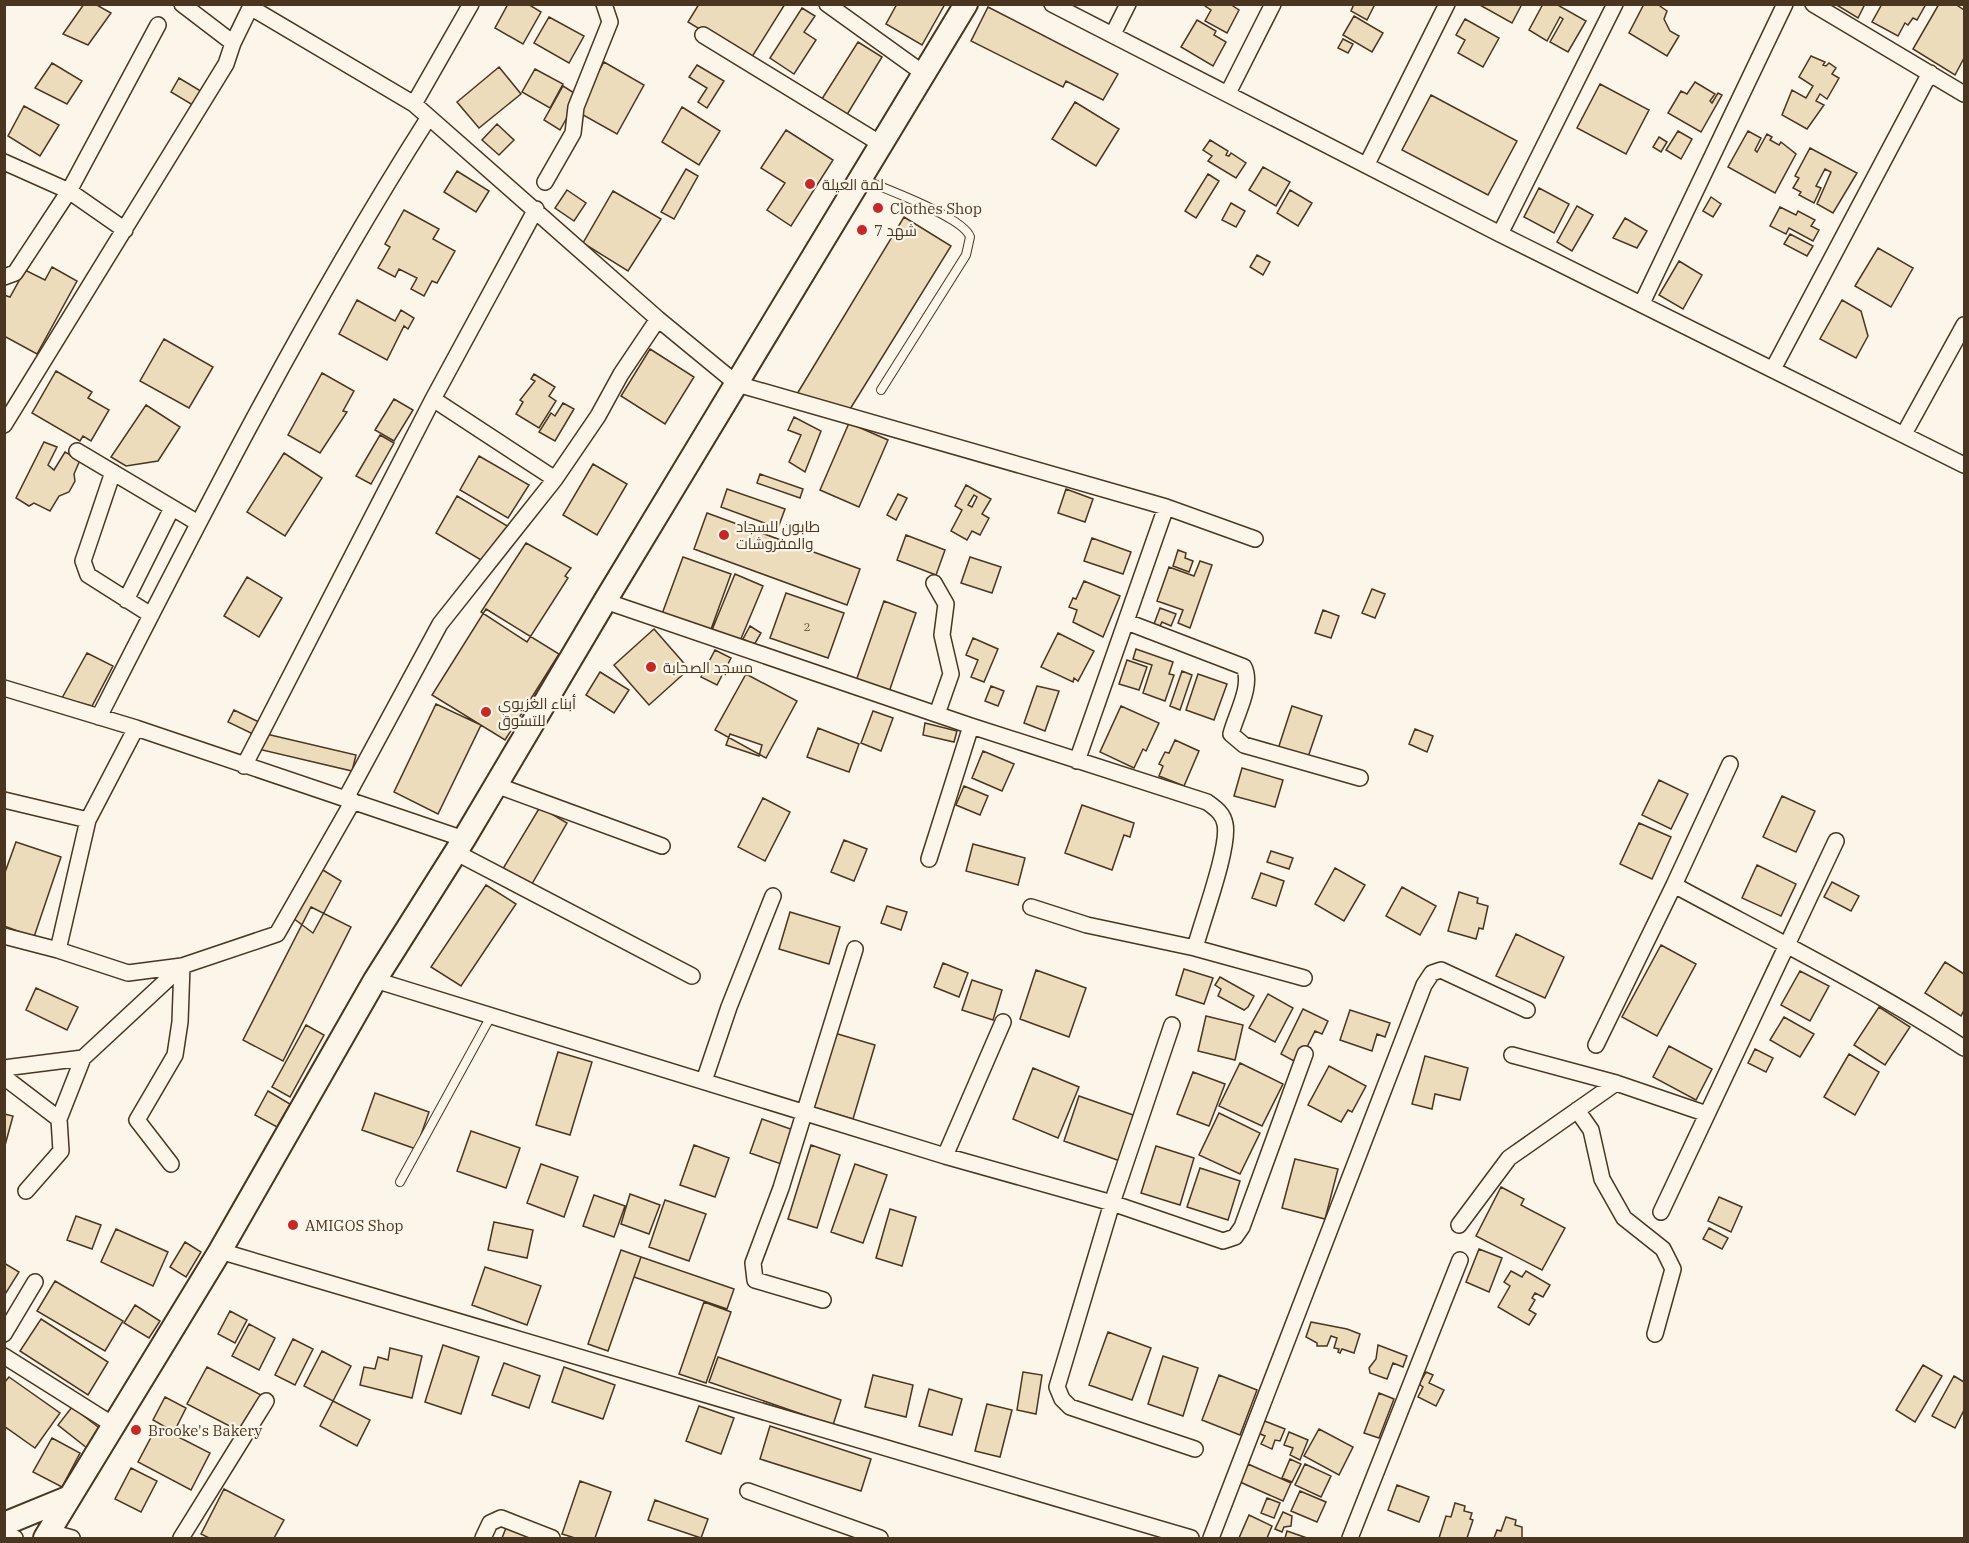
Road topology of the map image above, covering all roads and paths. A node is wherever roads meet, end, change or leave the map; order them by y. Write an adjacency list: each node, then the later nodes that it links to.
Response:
1 (182, 4): 17 (street)
2 (471, 4): 22 (street)
3 (604, 4): 28 (street)
4 (827, 4): 18 (street)
5 (966, 4): 18 (main road)
6 (1052, 4): 15 (street)
7 (1128, 4): 15 (street)
8 (1273, 4): 20 (street)
9 (1447, 4): 26 (street)
10 (1615, 4): 32 (street)
11 (1785, 4): 34 (street)
12 (1813, 4): 19 (street)
13 (251, 6): 17 (street); 22 (street)
14 (158, 26): 29 (street)
15 (1113, 34): 20 (street)
16 (703, 35): 24 (street)
17 (233, 43): 31 (street)
18 (924, 73): 24 (main road)
19 (1930, 73): 21 (street); 37 (street)
20 (1228, 93): 26 (street)
21 (1965, 94)
22 (414, 105): 23 (street)
23 (429, 117): 30 (street); 49 (street)
24 (881, 144): 27 (main road)
25 (4, 162): 29 (street)
26 (1367, 164): 32 (street)
27 (860, 178): 38 (main road); 39 (lane)
28 (545, 182)
29 (69, 191): 31 (street); 33 (street)
30 (536, 209): 35 (street); 40 (street)
31 (125, 230): 41 (street)
32 (1500, 234): 34 (street)
33 (4, 277)
34 (1642, 303): 37 (street)
35 (658, 319): 38 (street); 46 (street)
36 (1965, 325): 42 (street)
37 (1773, 369): 42 (street)
38 (737, 384): 47 (street); 53 (main road)
39 (880, 390)
40 (433, 399): 46 (street); 63 (street)
41 (4, 425)
42 (1904, 435): 44 (street)
43 (77, 451): 45 (street)
44 (1965, 465)
45 (113, 472): 48 (street); 52 (street)
46 (555, 479): 67 (street)
47 (1166, 507): 50 (street); 55 (street)
48 (172, 508): 49 (street); 52 (street)
49 (198, 523): 54 (street)
50 (1255, 539)
51 (934, 583): 57 (street)
52 (126, 600): 54 (street)
53 (605, 601): 57 (street); 65 (main road)
54 (151, 615): 58 (street)
55 (1127, 622): 61 (street); 64 (street)
56 (4, 688): 58 (street)
57 (937, 714): 59 (street)
58 (99, 717): 60 (street)
59 (971, 726): 61 (street); 72 (street)
60 (136, 728): 63 (street); 68 (street)
61 (1077, 761): 78 (street)
62 (1730, 764): 73 (street)
63 (244, 766): 67 (street)
64 (1360, 778)
65 (495, 785): 70 (main road); 71 (street)
66 (4, 800): 68 (street)
67 (350, 800): 70 (street); 81 (street)
68 (88, 820): 79 (street)
69 (1836, 841): 77 (street)
70 (460, 845): 82 (street); 84 (main road)
71 (663, 846)
72 (928, 859)
73 (1674, 885): 77 (street); 89 (street)
74 (773, 896): 96 (street)
75 (1031, 907): 78 (street)
76 (4, 936): 79 (street)
77 (1786, 946): 90 (street); 100 (street)
78 (1195, 948): 83 (street)
79 (58, 950): 81 (street)
80 (855, 950): 99 (street)
81 (183, 966): 93 (street); 103 (street)
82 (692, 976)
83 (1304, 978)
84 (375, 980): 86 (street); 109 (main road)
85 (1527, 1010): 131 (street)
86 (492, 1016): 96 (street); 104 (lane)
87 (1003, 1022): 102 (street)
88 (1172, 1025): 106 (street)
89 (1596, 1045)
90 (1965, 1048)
91 (1305, 1054): 106 (street)
92 (1512, 1055): 97 (street)
93 (83, 1058): 94 (street); 101 (street)
94 (4, 1068)
95 (4, 1077): 101 (street)
96 (704, 1081): 99 (street)
97 (1616, 1083): 98 (street); 100 (street)
98 (1577, 1110): 108 (street); 114 (street)
99 (805, 1113): 102 (street); 112 (street)
100 (1707, 1114): 107 (street)
101 (59, 1119): 105 (street)
102 (945, 1156): 106 (street)
103 (171, 1164)
104 (400, 1182)
105 (26, 1191)
106 (1112, 1203): 118 (street)
107 (1661, 1212)
108 (1459, 1225)
109 (220, 1251): 117 (main road); 130 (street)
110 (1460, 1260): 132 (street)
111 (35, 1282): 113 (street)
112 (823, 1299)
113 (4, 1334)
114 (1655, 1334)
115 (4, 1356): 117 (street)
116 (267, 1401): 126 (street)
117 (115, 1425): 120 (main road)
118 (1195, 1449)
119 (748, 1491): 129 (street)
120 (70, 1497): 121 (main road); 123 (main road)
121 (4, 1524)
122 (4, 1534): 124 (street)
123 (48, 1535): 125 (street)
124 (15, 1539)
125 (72, 1539)
126 (181, 1539)
127 (483, 1539): 128 (street)
128 (552, 1539)
129 (880, 1539)
130 (1191, 1539)
131 (1211, 1539)
132 (1350, 1539)

